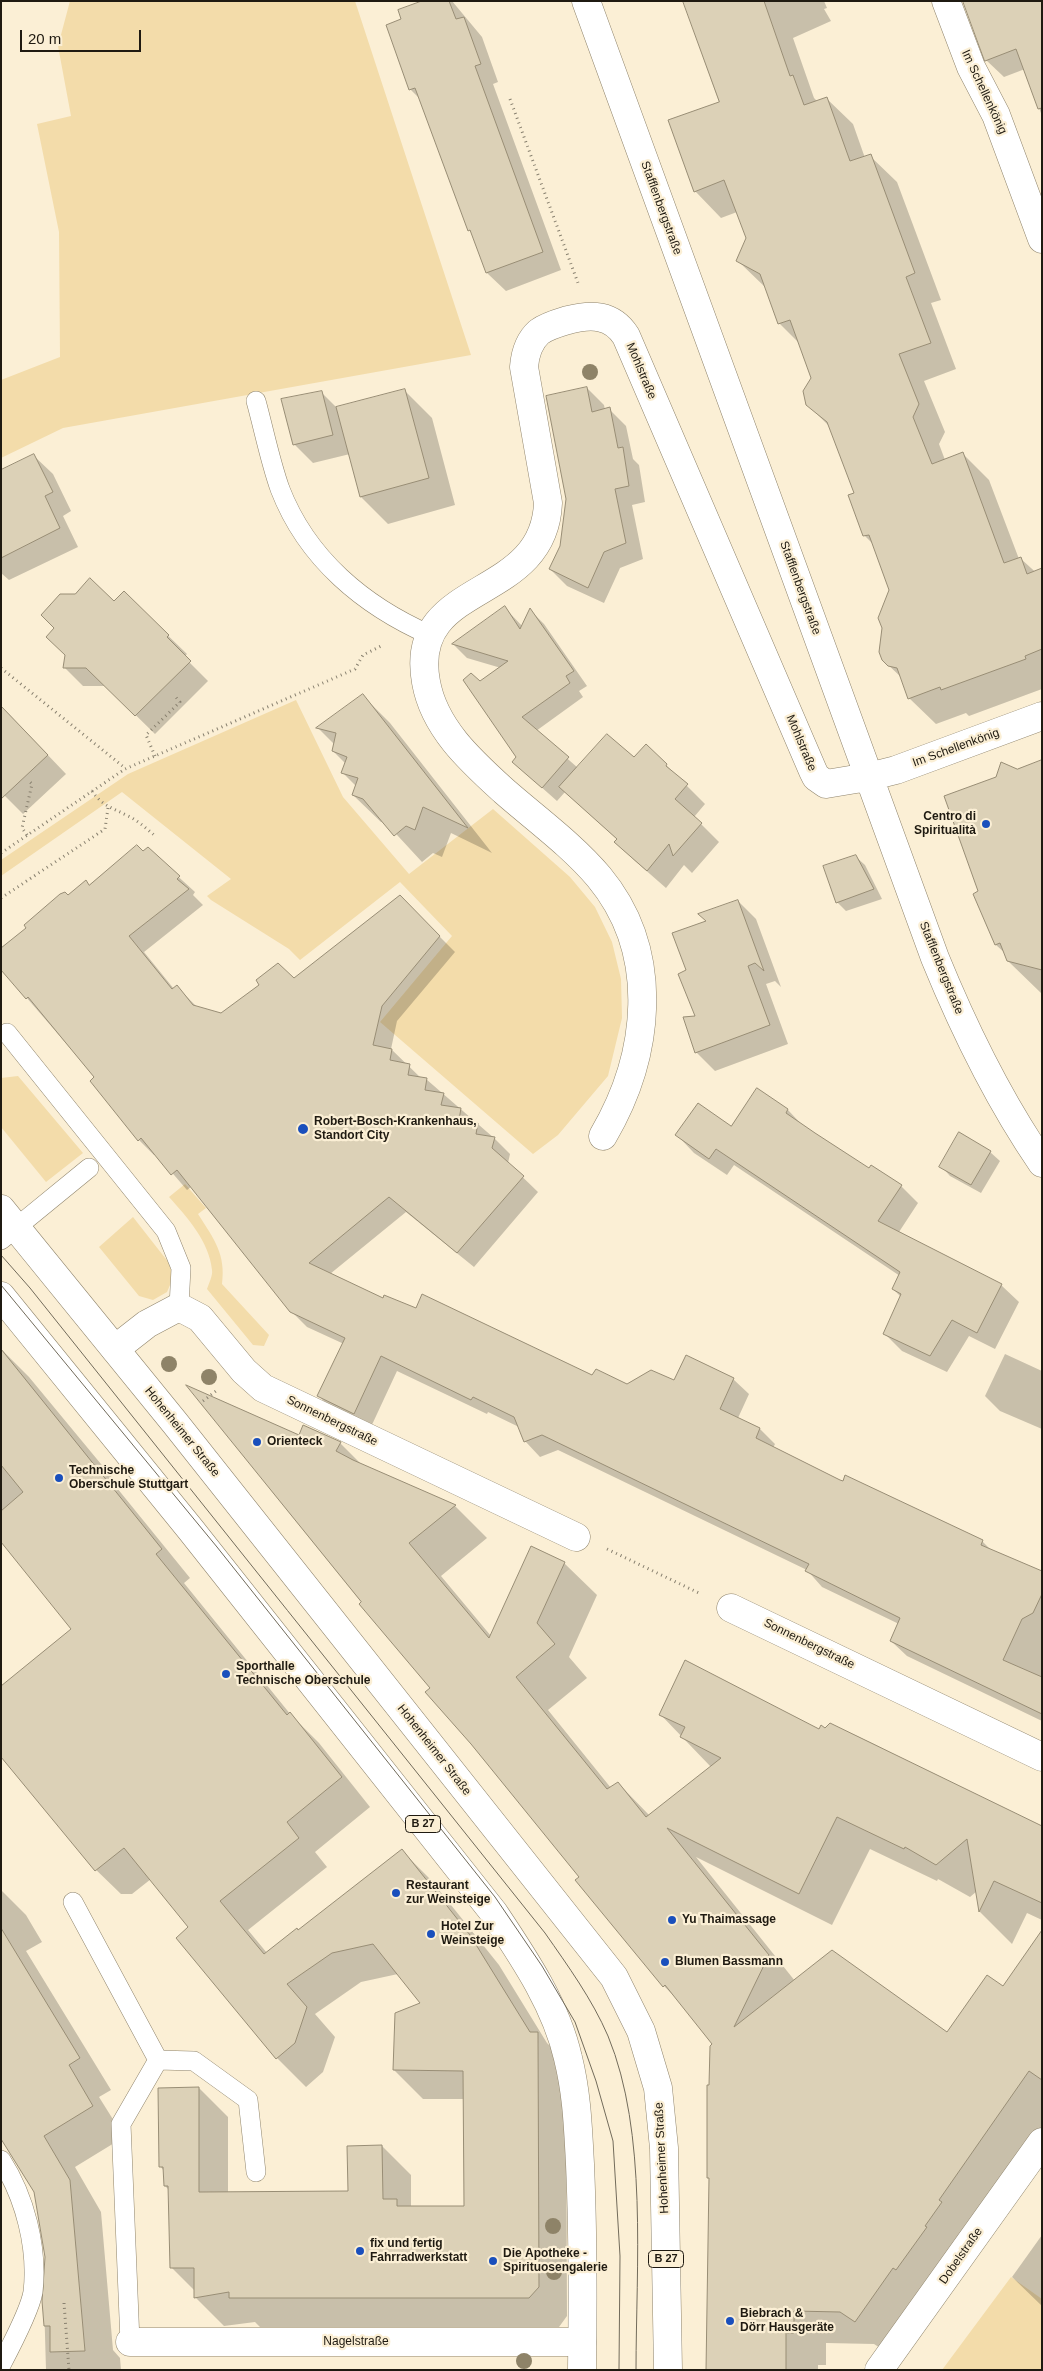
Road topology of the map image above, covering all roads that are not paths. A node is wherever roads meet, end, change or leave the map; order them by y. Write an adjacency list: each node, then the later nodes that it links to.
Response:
1 (586, 1): 7 (street, Stafflenbergstraße)
2 (946, 1): 3 (street, Im Schellenkönig)
3 (1042, 239)
4 (256, 401): 5 (lane)
5 (430, 634): 7 (street, Mohlstraße); 9 (street, Mohlstraße)
6 (1042, 716): 7 (street, Im Schellenkönig)
7 (868, 777): 10 (street, Stafflenbergstraße)
8 (7, 1033): 14 (lane)
9 (603, 1136)
10 (1042, 1163)
11 (89, 1168): 12 (lane)
12 (6, 1226): 15 (street, Hohenheimer Straße / B 27)
13 (1, 1296): 25 (street, B 27)
14 (179, 1307): 15 (street); 16 (street, Sonnenbergstraße)
15 (115, 1349): 28 (street, Hohenheimer Straße / B 27)
16 (576, 1537)
17 (731, 1608): 18 (street, Sonnenbergstraße)
18 (1042, 1757)
19 (74, 1902): 20 (lane)
20 (158, 2060): 23 (lane); 24 (lane)
21 (1042, 2142): 29 (street, Dobelstraße)
22 (1, 2160): 26 (lane)
23 (256, 2172)
24 (130, 2342): 25 (street, Nagelstraße)
25 (582, 2342): 27 (street, B 27)
26 (1, 2365)
27 (582, 2370)
28 (668, 2370)
29 (880, 2370)

